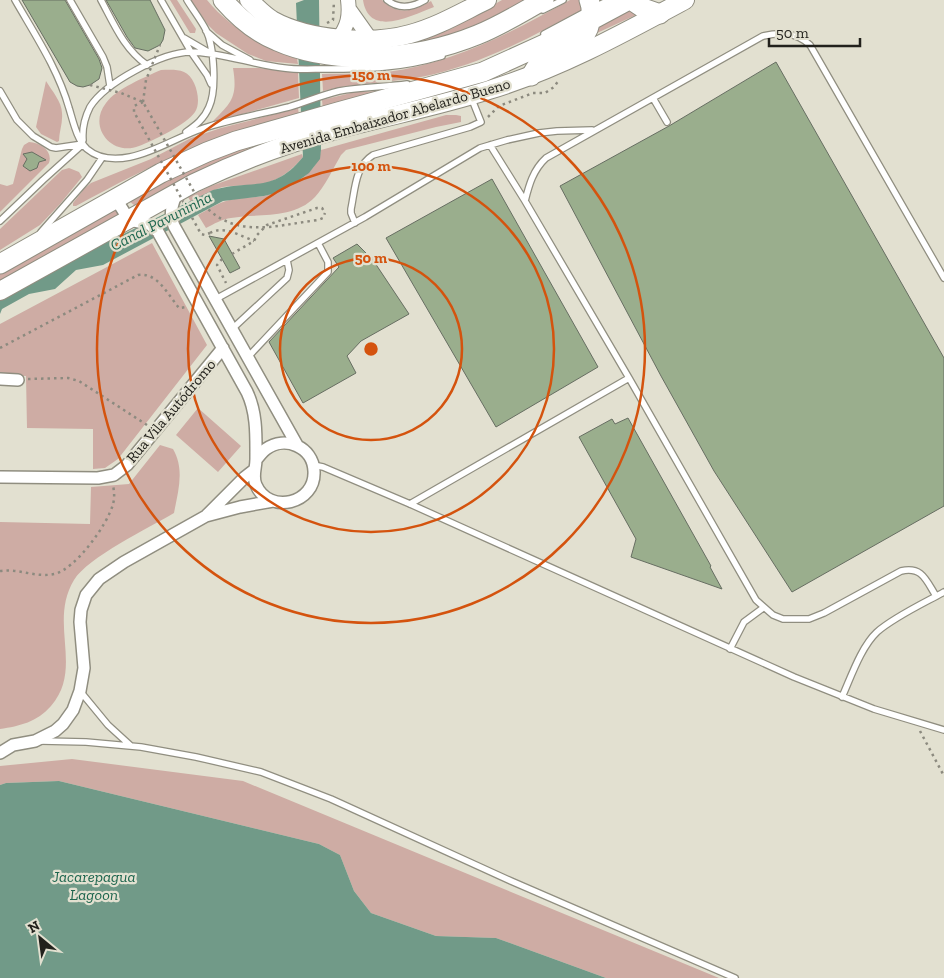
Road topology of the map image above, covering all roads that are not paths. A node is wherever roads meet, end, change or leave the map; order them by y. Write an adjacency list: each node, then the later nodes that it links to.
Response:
1 (15, 0): 44 (lane)
2 (70, 0): 34 (lane)
3 (101, 0): 28 (lane)
4 (161, 0): 21 (lane)
5 (187, 0): 19 (lane)
6 (223, 0): 22 (highway)
7 (249, 0): 22 (main road)
8 (388, 0): 9 (lane)
9 (425, 0)
10 (563, 0): 16 (lane)
11 (609, 0): 17 (lane)
12 (630, 0): 17 (highway, Avenida Embaixador Abelardo Bueno); 18 (highway)
13 (685, 0): 18 (main road, Avenida Embaixador Abelardo Bueno)
14 (482, 1): 23 (main road)
15 (349, 5): 23 (street); 24 (street)
16 (541, 7): 24 (highway)
17 (591, 10): 20 (lane); 31 (highway); 39 (highway, Avenida Embaixador Abelardo Bueno)
18 (660, 14): 31 (main road, Avenida Embaixador Abelardo Bueno)
19 (206, 30): 26 (lane); 29 (lane)
20 (540, 36)
21 (183, 38): 25 (lane); 26 (lane)
22 (292, 38): 24 (highway)
23 (371, 40): 24 (main road)
24 (332, 44): 27 (lane); 29 (lane)
25 (191, 52): 26 (lane); 28 (lane); 36 (lane)
26 (212, 54): 29 (lane); 36 (lane)
27 (446, 54)
28 (148, 64): 34 (lane)
29 (257, 64)
30 (467, 69): 32 (lane)
31 (531, 76): 37 (main road, Avenida Embaixador Abelardo Bueno)
32 (433, 78)
33 (415, 83): 41 (lane)
34 (110, 86): 44 (lane)
35 (0, 90): 44 (lane)
36 (213, 94): 43 (lane)
37 (470, 96): 39 (main road, Avenida Embaixador Abelardo Bueno); 52 (lane)
38 (653, 98): 40 (lane); 42 (lane); 57 (lane)
39 (337, 120): 41 (highway, Avenida Embaixador Abelardo Bueno)
40 (667, 122)
41 (293, 124): 43 (lane); 47 (highway, Avenida Embaixador Abelardo Bueno); 48 (main road, Avenida Embaixador Abelardo Bueno)
42 (594, 130): 45 (lane); 49 (lane)
43 (180, 136): 46 (lane)
44 (83, 144): 46 (lane); 51 (lane)
45 (490, 145): 49 (lane); 52 (lane)
46 (102, 158): 54 (lane)
47 (116, 199): 50 (street); 54 (highway, Avenida Embaixador Abelardo Bueno)
48 (174, 201): 50 (main road, Avenida Embaixador Abelardo Bueno); 59 (street)
49 (525, 201): 63 (lane)
50 (128, 220): 58 (main road, Avenida Embaixador Abelardo Bueno); 61 (street)
51 (0, 221)
52 (355, 223): 53 (lane)
53 (318, 243): 55 (lane); 62 (lane)
54 (24, 251): 56 (highway, Avenida Embaixador Abelardo Bueno)
55 (287, 260): 59 (lane); 60 (lane)
56 (0, 264)
57 (944, 278)
58 (0, 291)
59 (214, 300): 60 (street)
60 (231, 330): 62 (street)
61 (223, 348): 67 (street); 69 (street, Rua Vila Autódromo)
62 (247, 358): 66 (street)
63 (629, 378): 71 (lane); 75 (lane)
64 (0, 379): 65 (street)
65 (18, 380)
66 (297, 446): 67 (street); 68 (street)
67 (255, 465): 70 (street); 72 (street)
68 (313, 465): 70 (street); 71 (lane)
69 (0, 477)
70 (273, 501): 72 (street)
71 (410, 504): 76 (lane)
72 (206, 516): 77 (street)
73 (944, 592): 74 (lane)
74 (936, 596): 75 (lane); 78 (lane)
75 (763, 608): 76 (lane)
76 (730, 648): 78 (lane)
77 (80, 691): 80 (street); 83 (lane)
78 (842, 696): 79 (lane)
79 (944, 730)
80 (35, 741): 82 (street); 83 (lane)
81 (0, 742): 82 (street)
82 (13, 745): 84 (street)
83 (131, 746): 85 (lane)
84 (0, 753)
85 (735, 978)

